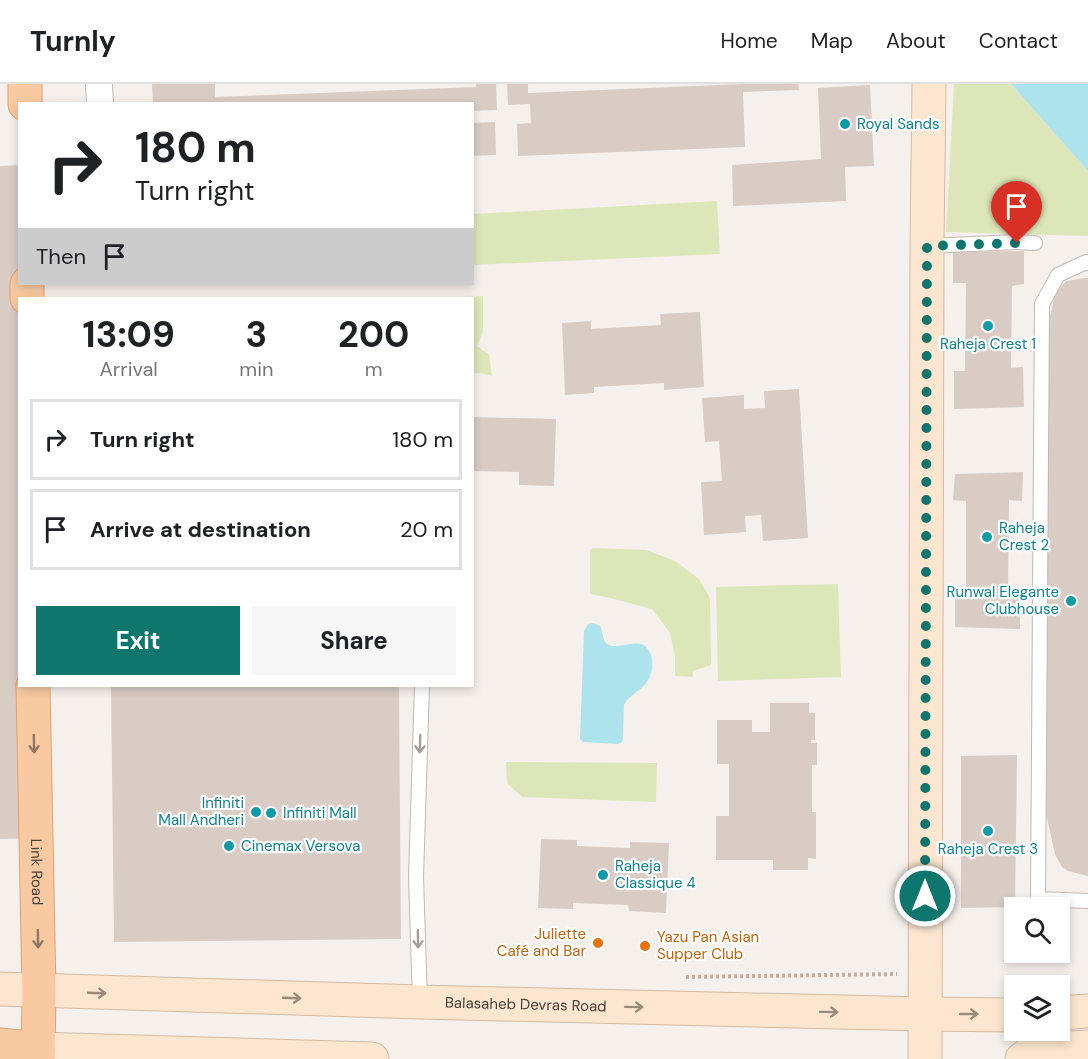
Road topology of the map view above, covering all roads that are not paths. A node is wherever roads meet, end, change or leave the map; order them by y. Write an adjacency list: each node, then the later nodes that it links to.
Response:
1 (25, 84): 4 (main road)
2 (99, 84): 5 (street)
3 (929, 84): 7 (main road)
4 (25, 102)
5 (100, 102)
6 (1035, 243): 7 (lane)
7 (927, 246): 17 (main road)
8 (1088, 263): 11 (lane)
9 (33, 687): 13 (main road, Link Road, one-way to 13)
10 (422, 687): 14 (lane, one-way to 14)
11 (1088, 901)
12 (0, 989): 13 (main road, Balasaheb Devras Road)
13 (39, 991): 14 (main road, Balasaheb Devras Road, one-way to 14); 21 (main road, Link Road)
14 (420, 1002): 17 (main road, Balasaheb Devras Road, one-way to 17)
15 (1088, 1011): 16 (main road)
16 (1070, 1012)
17 (925, 1014): 18 (main road, Balasaheb Devras Road, one-way to 18); 23 (main road)
18 (1004, 1015)
19 (0, 1045): 21 (main road)
20 (1088, 1047): 24 (main road)
21 (38, 1054): 22 (main road)
22 (372, 1059)
23 (925, 1059)
24 (1022, 1059)

